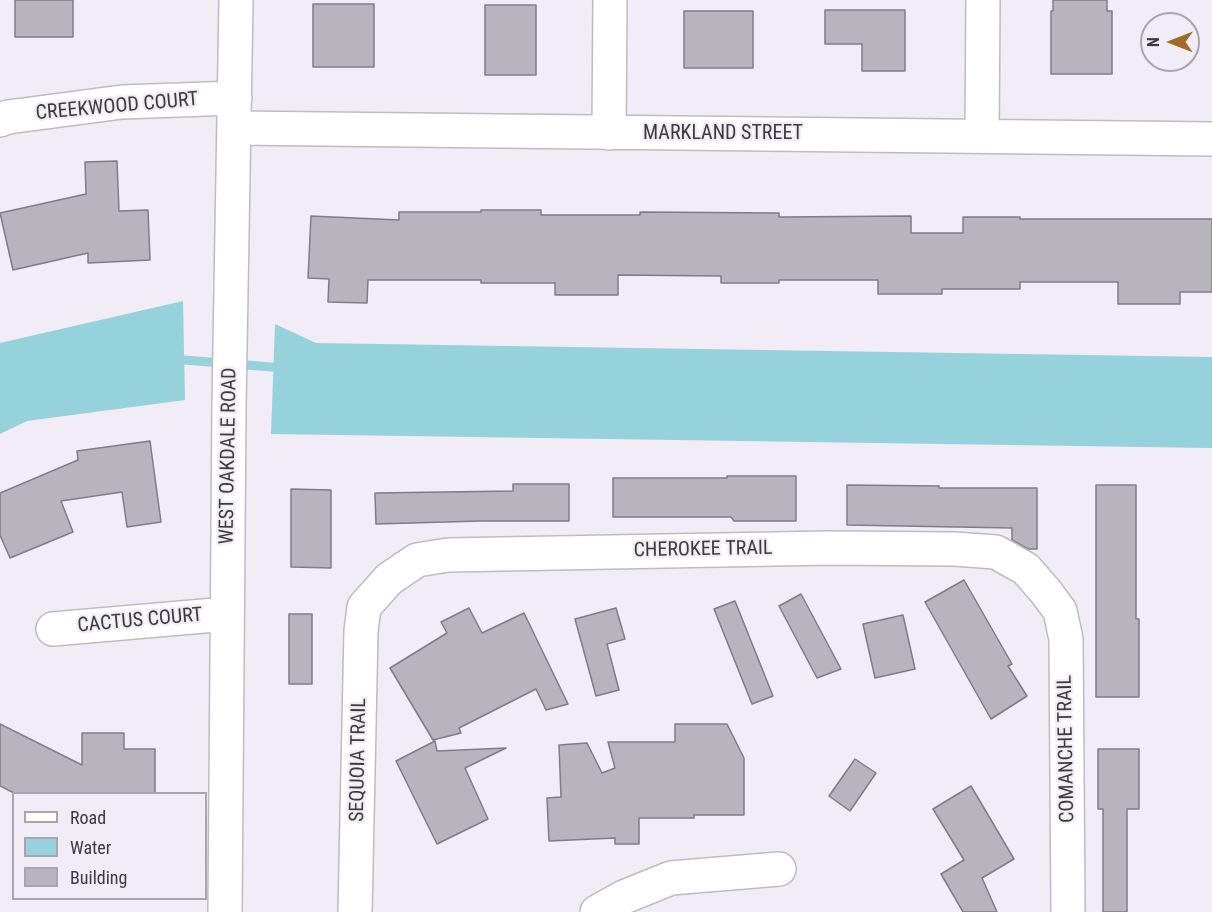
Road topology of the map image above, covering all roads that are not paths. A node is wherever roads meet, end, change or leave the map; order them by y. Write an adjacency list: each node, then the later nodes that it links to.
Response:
1 (236, 0): 4 (street, WEST OAKDALE ROAD)
2 (610, 0): 6 (street)
3 (983, 0): 7 (street)
4 (235, 113): 5 (street, CREEKWOOD COURT); 6 (street, MARKLAND STREET); 11 (street, WEST OAKDALE ROAD)
5 (0, 120)
6 (609, 133): 7 (street, MARKLAND STREET)
7 (982, 136): 8 (street, MARKLAND STREET)
8 (1212, 139)
9 (1046, 592): 10 (street, CHEROKEE TRAIL); 17 (street, COMANCHE TRAIL)
10 (364, 607): 15 (street, SEQUOIA TRAIL)
11 (227, 614): 12 (street, CACTUS COURT); 14 (street, WEST OAKDALE ROAD)
12 (53, 628)
13 (779, 869): 16 (street)
14 (225, 912)
15 (355, 912)
16 (597, 912)
17 (1068, 912)

